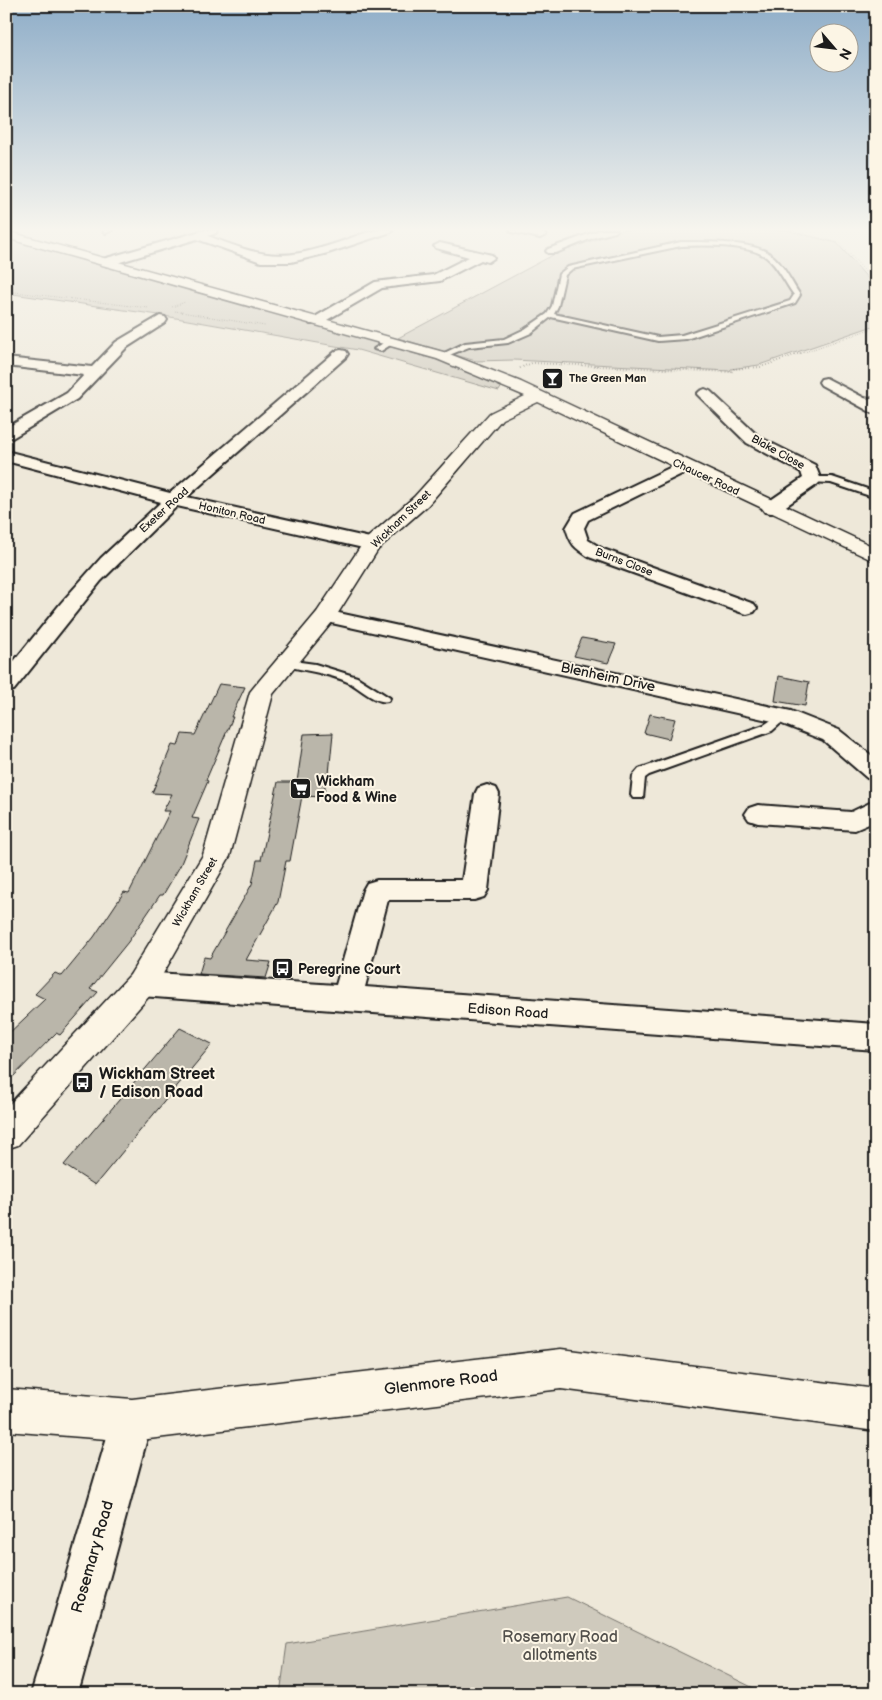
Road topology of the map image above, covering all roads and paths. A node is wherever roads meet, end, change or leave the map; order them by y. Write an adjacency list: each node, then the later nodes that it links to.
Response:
1 (124, 309): 7 (path)
2 (174, 309): 7 (path)
3 (272, 309): 9 (street)
4 (337, 309): 9 (street)
5 (553, 309): 8 (lane)
6 (770, 309): 8 (lane)
7 (163, 315): 17 (street)
8 (550, 315): 14 (lane)
9 (315, 321): 11 (street)
10 (876, 327): 16 (path)
11 (391, 342): 12 (lane); 14 (street)
12 (378, 349)
13 (341, 354): 29 (street, Exeter Road)
14 (442, 356): 20 (street)
15 (6, 362): 17 (street)
16 (532, 363)
17 (97, 372): 24 (street)
18 (826, 382): 22 (street)
19 (704, 394): 27 (street, Blake Close)
20 (538, 396): 26 (street, Chaucer Road); 31 (street, Wickham Street)
21 (876, 400): 22 (lane)
22 (859, 401): 23 (street)
23 (876, 410)
24 (6, 435)
25 (10, 461): 29 (street, Honiton Road)
26 (684, 466): 30 (street, Chaucer Road); 33 (street, Burns Close)
27 (812, 480): 28 (lane); 30 (street, Blake Close)
28 (876, 495)
29 (175, 500): 31 (street, Honiton Road); 36 (street, Exeter Road)
30 (772, 508): 32 (street, Chaucer Road)
31 (372, 544): 34 (street, Wickham Street)
32 (876, 556)
33 (747, 608)
34 (325, 616): 35 (street, Wickham Street); 38 (street, Blenheim Drive)
35 (286, 663): 37 (lane); 44 (street, Wickham Street)
36 (6, 685)
37 (384, 698)
38 (783, 716): 39 (street, Blenheim Drive); 41 (lane)
39 (876, 772)
40 (487, 794): 45 (street)
41 (638, 795)
42 (876, 809): 43 (street)
43 (758, 814)
44 (141, 984): 45 (street, Edison Road); 47 (street, Wickham Street)
45 (347, 999): 46 (street, Edison Road)
46 (876, 1037)
47 (6, 1133)
48 (6, 1410): 50 (street, Glenmore Road)
49 (876, 1410): 50 (street, Glenmore Road)
50 (132, 1420): 51 (street, Rosemary Road)
51 (54, 1694)

